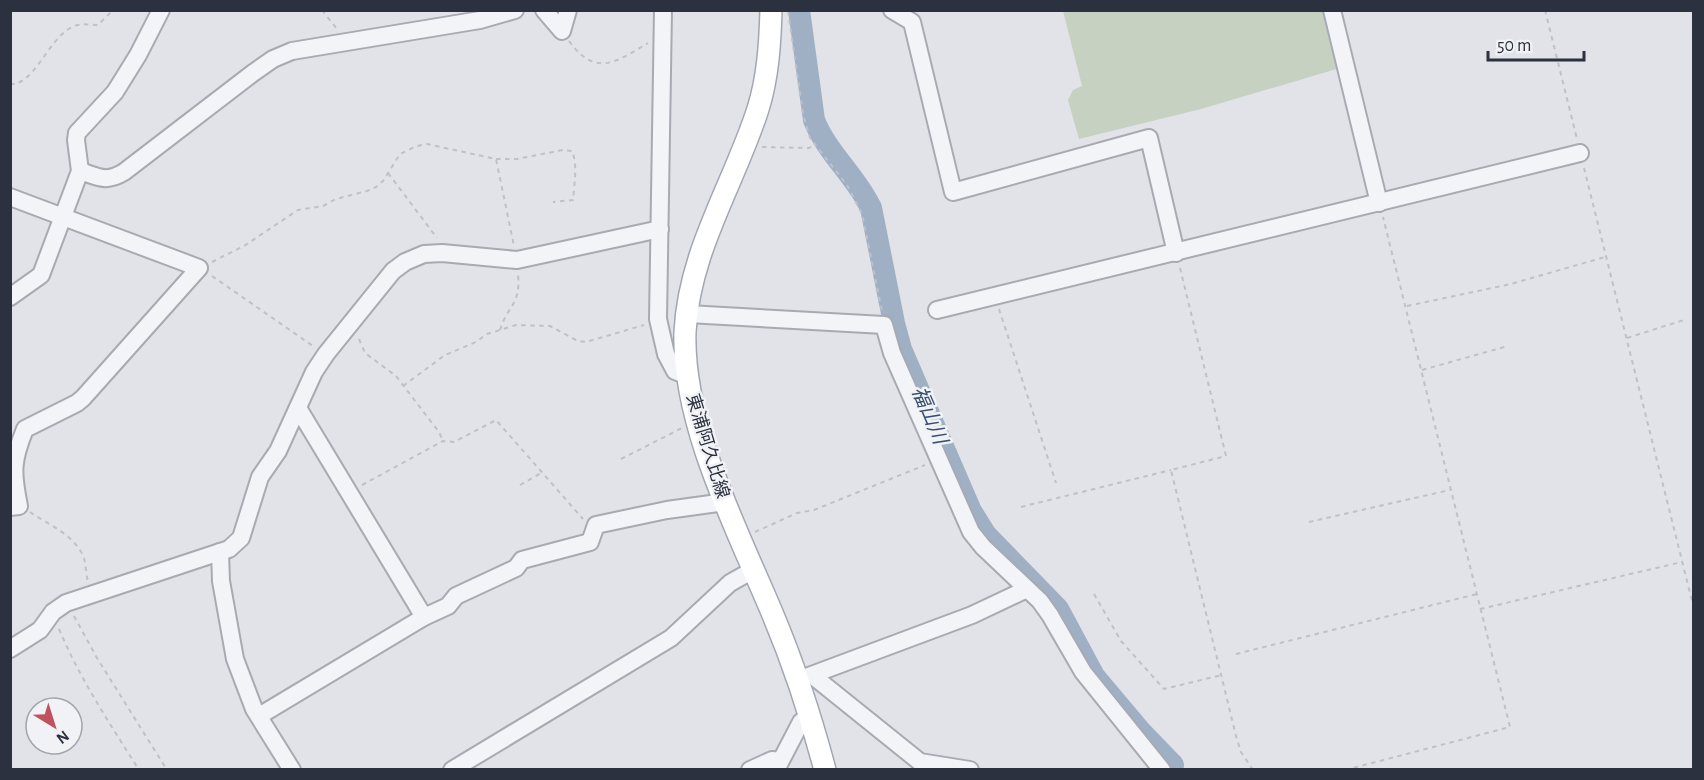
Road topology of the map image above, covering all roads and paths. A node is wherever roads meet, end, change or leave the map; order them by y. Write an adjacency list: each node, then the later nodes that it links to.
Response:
1 (113, 10): 16 (path)
2 (160, 10): 21 (street)
3 (322, 10): 14 (path)
4 (515, 10): 14 (street)
5 (544, 10): 13 (street)
6 (568, 10): 13 (street)
7 (663, 10): 15 (street)
8 (771, 10): 17 (main road, 東浦阿久比線)
9 (787, 10): 18 (path)
10 (892, 10): 29 (street)
11 (1332, 10): 25 (street)
12 (1545, 10): 19 (path)
13 (562, 32): 15 (path)
14 (344, 41): 21 (street)
15 (662, 41): 27 (street)
16 (10, 84)
17 (745, 142): 18 (path); 37 (main road, 東浦阿久比線)
18 (815, 144): 40 (path)
19 (1580, 153): 25 (street); 30 (path)
20 (496, 159): 22 (path); 24 (path); 31 (path)
21 (80, 171): 26 (street)
22 (387, 173): 28 (path); 32 (path)
23 (10, 197): 26 (street)
24 (553, 202)
25 (1379, 203): 29 (street); 35 (path)
26 (63, 217): 32 (street); 33 (street)
27 (660, 229): 31 (street); 39 (street)
28 (442, 253): 31 (street); 41 (street)
29 (1176, 253): 34 (street); 54 (path)
30 (1605, 257): 35 (path); 43 (path)
31 (517, 260): 42 (path)
32 (200, 269): 45 (path); 61 (street)
33 (10, 297)
34 (995, 297): 36 (street); 56 (path)
35 (1406, 306): 46 (path)
36 (938, 310)
37 (688, 314): 40 (street); 47 (main road, 東浦阿久比線)
38 (1684, 320): 43 (path)
39 (658, 322): 42 (path); 47 (street)
40 (884, 325): 53 (street)
41 (349, 326): 45 (street); 48 (path)
42 (500, 330): 48 (path)
43 (1626, 339): 67 (path)
44 (1508, 346): 46 (path)
45 (326, 354): 49 (street)
46 (1422, 370): 58 (path)
47 (688, 376): 50 (main road, 東浦阿久比線)
48 (403, 386): 51 (path)
49 (298, 408): 59 (street); 66 (street)
50 (697, 421): 52 (path); 60 (main road, 東浦阿久比線)
51 (443, 441): 55 (path); 59 (path)
52 (621, 459)
53 (938, 459): 65 (path); 69 (street)
54 (1172, 470): 62 (path); 79 (path)
55 (543, 472): 57 (path); 64 (path)
56 (1056, 483)
57 (520, 485)
58 (1451, 490): 63 (path); 72 (path)
59 (348, 492): 76 (street)
60 (725, 502): 64 (street); 65 (main road, 東浦阿久比線)
61 (15, 506): 70 (path)
62 (1021, 507)
63 (1309, 522)
64 (596, 525): 76 (street)
65 (740, 539): 68 (main road, 東浦阿久比線)
66 (220, 552): 70 (street); 82 (street)
67 (1682, 562): 74 (path); 75 (path)
68 (753, 570): 80 (main road, 東浦阿久比線); 88 (street)
69 (1027, 589): 80 (street); 91 (street)
70 (91, 593): 73 (street)
71 (1094, 594): 79 (path)
72 (1477, 594): 74 (path); 78 (path)
73 (59, 608): 77 (street); 85 (path); 86 (path)
74 (1480, 609): 93 (path)
75 (1694, 609)
76 (424, 617): 82 (street)
77 (10, 649)
78 (1236, 654)
79 (1222, 675): 92 (path)
80 (806, 678): 81 (main road, 東浦阿久比線); 84 (street)
81 (809, 715): 83 (street); 90 (main road, 東浦阿久比線)
82 (259, 716): 87 (street)
83 (778, 765): 89 (street)
84 (968, 769)
85 (139, 770)
86 (167, 770)
87 (292, 770)
88 (452, 770)
89 (750, 770)
90 (825, 770)
91 (1162, 770)
92 (1253, 770)
93 (1345, 770)

